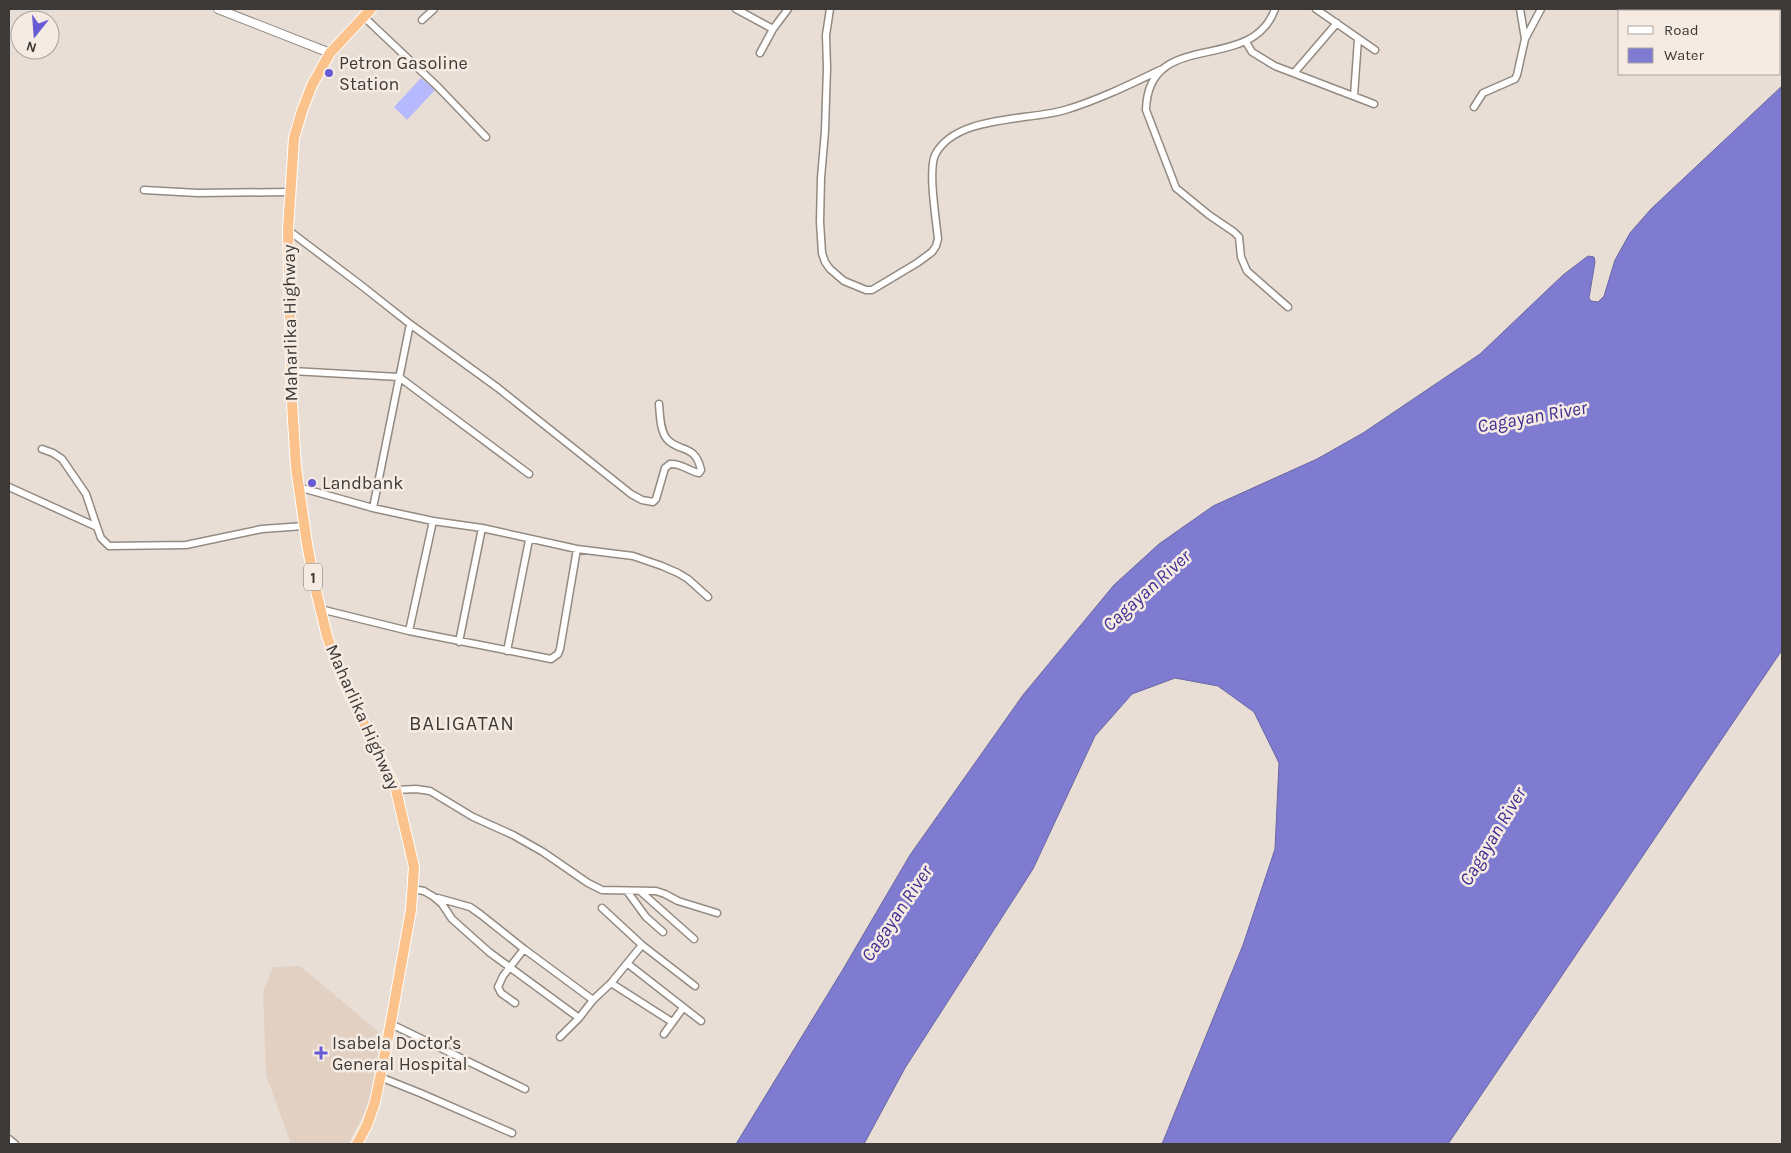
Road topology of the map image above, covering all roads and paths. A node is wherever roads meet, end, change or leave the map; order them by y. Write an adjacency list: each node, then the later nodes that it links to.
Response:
1 (218, 9): 18 (street)
2 (434, 9): 11 (street)
3 (736, 9): 13 (street)
4 (788, 9): 13 (street)
5 (830, 9): 20 (street)
6 (1275, 9): 16 (street)
7 (1316, 9): 12 (street)
8 (1520, 9): 14 (street)
9 (1541, 9): 14 (street)
10 (367, 12): 18 (highway, Maharlika Highway / 1); 25 (street)
11 (422, 20)
12 (1337, 23): 15 (street); 21 (street)
13 (773, 28): 19 (street)
14 (1525, 38): 24 (street)
15 (1358, 39): 17 (street); 22 (street)
16 (1246, 42): 20 (street); 21 (street)
17 (1375, 50)
18 (330, 53): 27 (highway, Maharlika Highway / 1)
19 (760, 54)
20 (1160, 70): 29 (street)
21 (1294, 72): 22 (street)
22 (1354, 96): 23 (street)
23 (1374, 104)
24 (1474, 107)
25 (486, 138)
26 (144, 190): 27 (street)
27 (289, 192): 28 (highway, Maharlika Highway / 1)
28 (288, 230): 30 (street); 31 (highway, Maharlika Highway / 1)
29 (1288, 307)
30 (410, 324): 32 (street); 33 (street)
31 (292, 371): 32 (street); 37 (highway, Maharlika Highway / 1)
32 (399, 377): 35 (street); 38 (street)
33 (659, 404)
34 (42, 449): 41 (street)
35 (530, 474)
36 (9, 487): 41 (street)
37 (298, 487): 38 (street); 40 (highway, Maharlika Highway / 1)
38 (373, 508): 39 (street)
39 (433, 520): 42 (street); 47 (street)
40 (304, 526): 41 (street); 46 (highway, Maharlika Highway / 1)
41 (97, 527)
42 (482, 528): 43 (street); 48 (street)
43 (529, 540): 44 (street); 49 (street)
44 (577, 550): 45 (street); 49 (street)
45 (708, 597)
46 (320, 609): 47 (street); 50 (highway, Maharlika Highway / 1)
47 (409, 631): 48 (street)
48 (459, 642): 49 (street)
49 (507, 651)
50 (396, 790): 51 (highway, Maharlika Highway / 1); 52 (street)
51 (413, 888): 54 (street); 71 (highway, Maharlika Highway / 1)
52 (627, 891): 53 (street); 57 (street)
53 (640, 891): 56 (street); 58 (street)
54 (434, 897): 60 (street); 62 (street)
55 (602, 908): 59 (street)
56 (717, 913)
57 (663, 932)
58 (694, 938)
59 (642, 945): 61 (street); 64 (street)
60 (524, 949): 62 (street); 65 (street)
61 (628, 964): 63 (street); 67 (street)
62 (510, 967): 66 (street); 68 (street)
63 (611, 984): 65 (street); 70 (street)
64 (695, 986)
65 (593, 1000): 68 (street)
66 (515, 1002)
67 (683, 1008): 69 (street); 70 (street)
68 (579, 1018): 73 (street)
69 (701, 1021)
70 (672, 1022): 72 (street)
71 (391, 1024): 74 (highway, Maharlika Highway / 1); 75 (street)
72 (664, 1034)
73 (560, 1037)
74 (380, 1077): 76 (street); 79 (highway, Maharlika Highway / 1)
75 (525, 1089)
76 (512, 1134)
77 (9, 1139): 78 (street)
78 (15, 1144)
79 (357, 1144)

